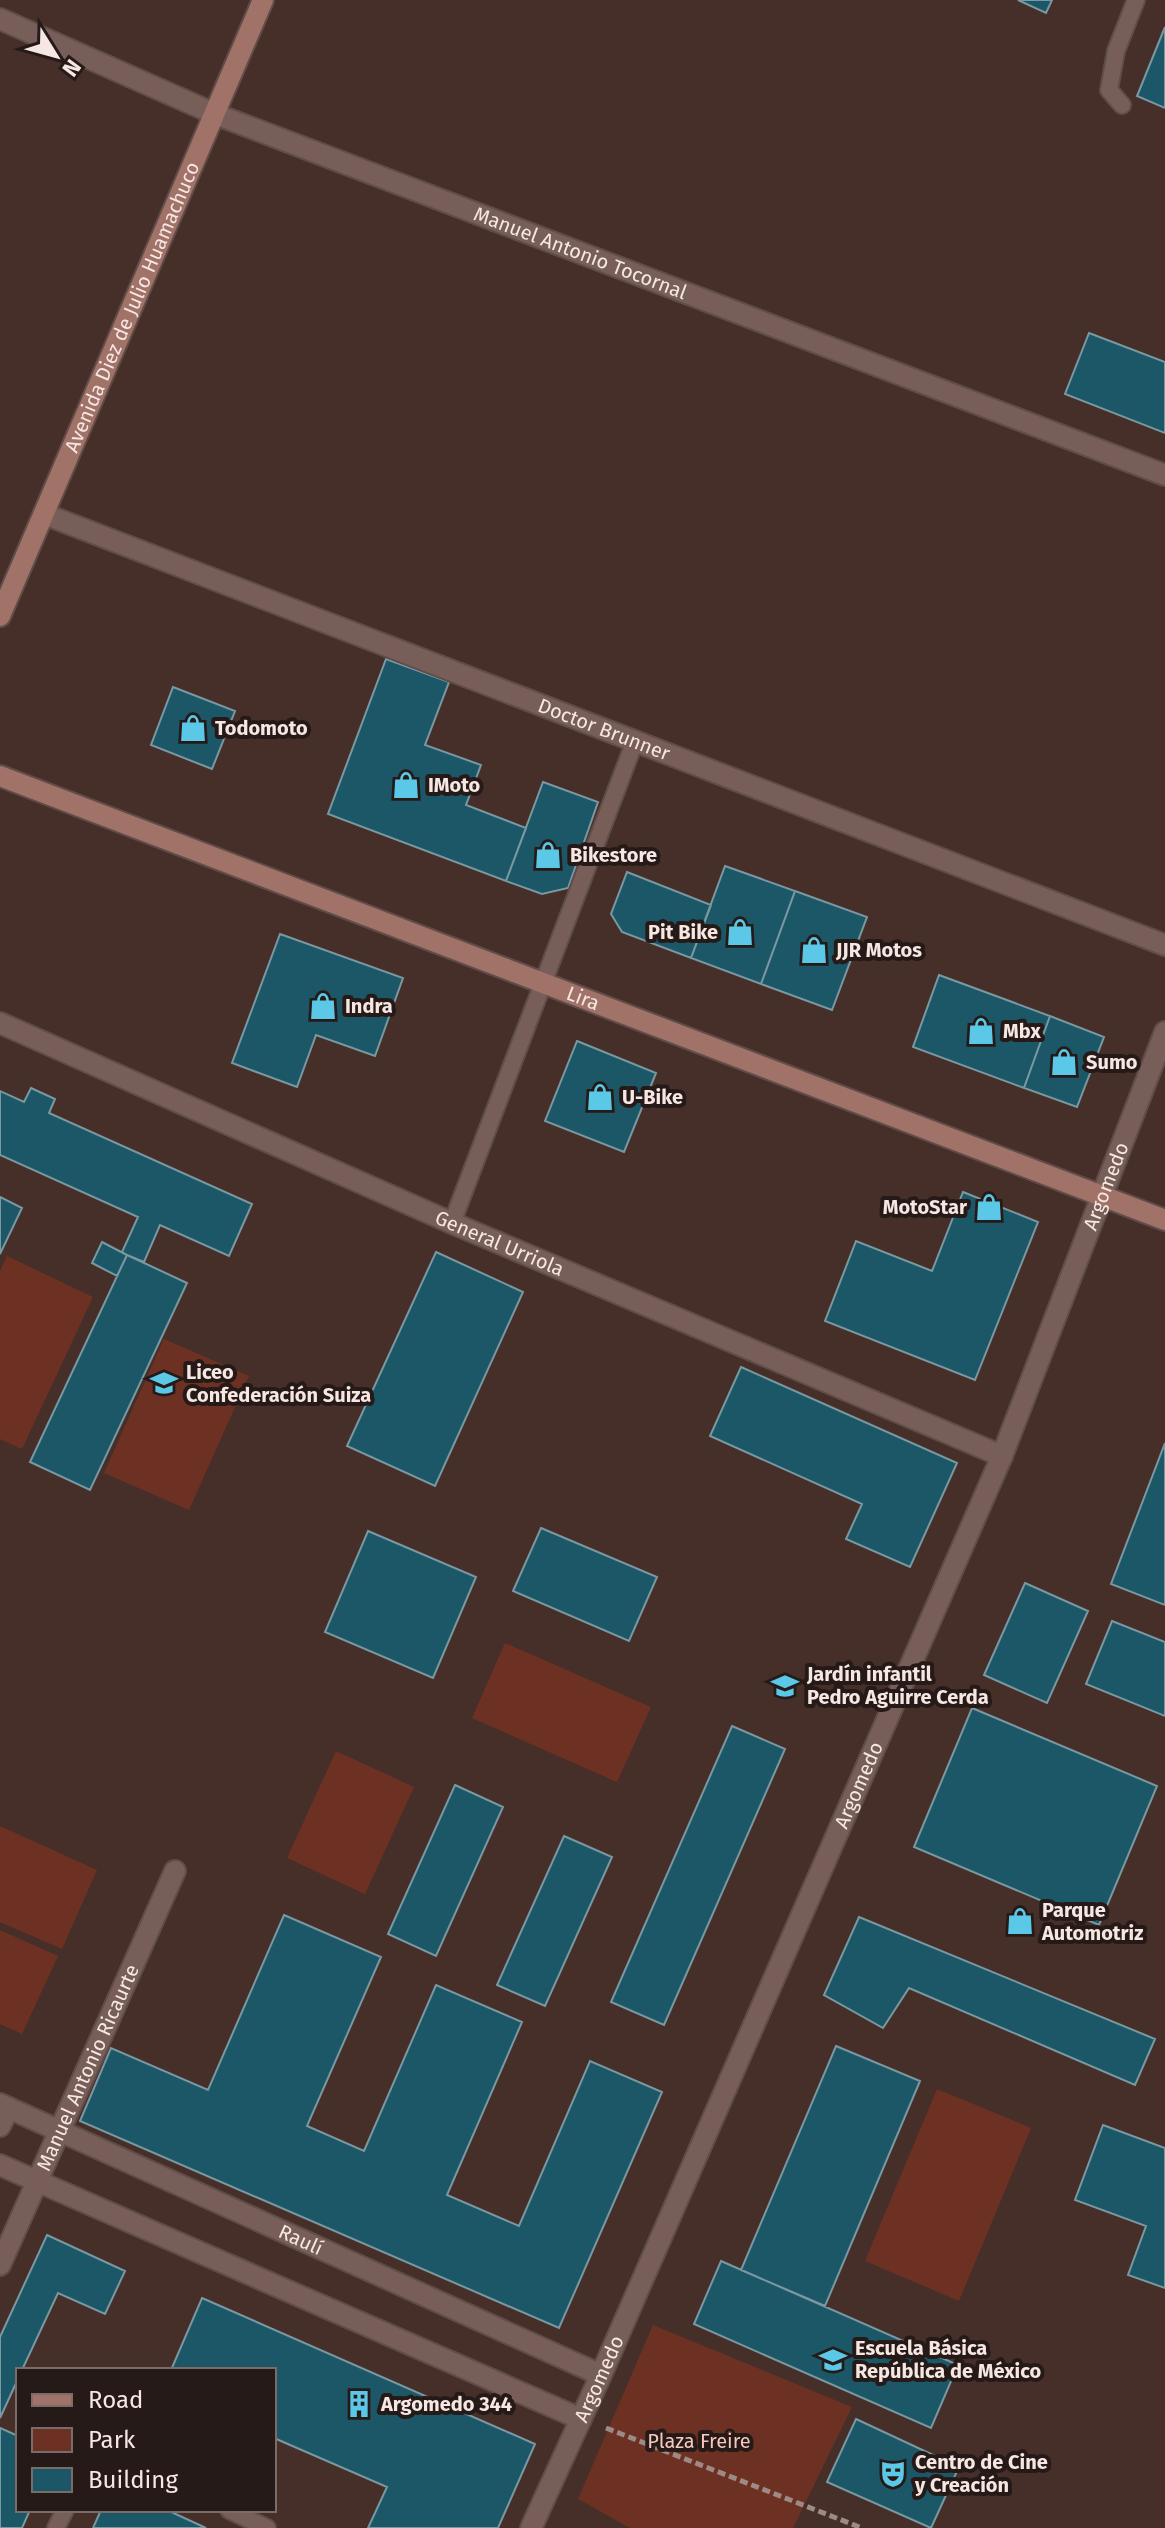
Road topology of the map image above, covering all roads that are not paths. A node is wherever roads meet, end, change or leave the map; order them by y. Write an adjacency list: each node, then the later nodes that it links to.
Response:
1 (263, 0): 5 (main road, Avenida Diez de Julio Huamachuco)
2 (1136, 0): 4 (lane)
3 (0, 19): 5 (street, Manuel Antonio Tocornal)
4 (1122, 105)
5 (215, 114): 6 (street, Manuel Antonio Tocornal); 7 (main road, Avenida Diez de Julio Huamachuco)
6 (1165, 475)
7 (44, 514): 8 (main road, Avenida Diez de Julio Huamachuco); 9 (street, Doctor Brunner)
8 (0, 616)
9 (635, 741): 11 (street, Doctor Brunner); 12 (lane)
10 (1, 777): 12 (main road, Lira)
11 (1165, 945)
12 (543, 983): 15 (main road, Lira); 17 (lane)
13 (0, 1023): 17 (street, General Urriola)
14 (1165, 1032): 15 (street, Argomedo)
15 (1103, 1195): 16 (main road, Lira); 18 (street, Argomedo)
16 (1165, 1220)
17 (452, 1223): 18 (street, General Urriola)
18 (1002, 1456): 25 (street, Argomedo)
19 (175, 1871): 21 (street, Manuel Antonio Ricaurte)
20 (3, 2113): 21 (street, Raulí)
21 (61, 2131): 23 (street, Manuel Antonio Ricaurte); 25 (street, Raulí)
22 (0, 2165): 23 (street)
23 (37, 2183): 24 (street, Manuel Antonio Ricaurte); 26 (street)
24 (0, 2265)
25 (601, 2375): 26 (street, Argomedo)
26 (581, 2419): 29 (street, Argomedo)
27 (233, 2512): 28 (lane)
28 (267, 2528)
29 (531, 2528)

